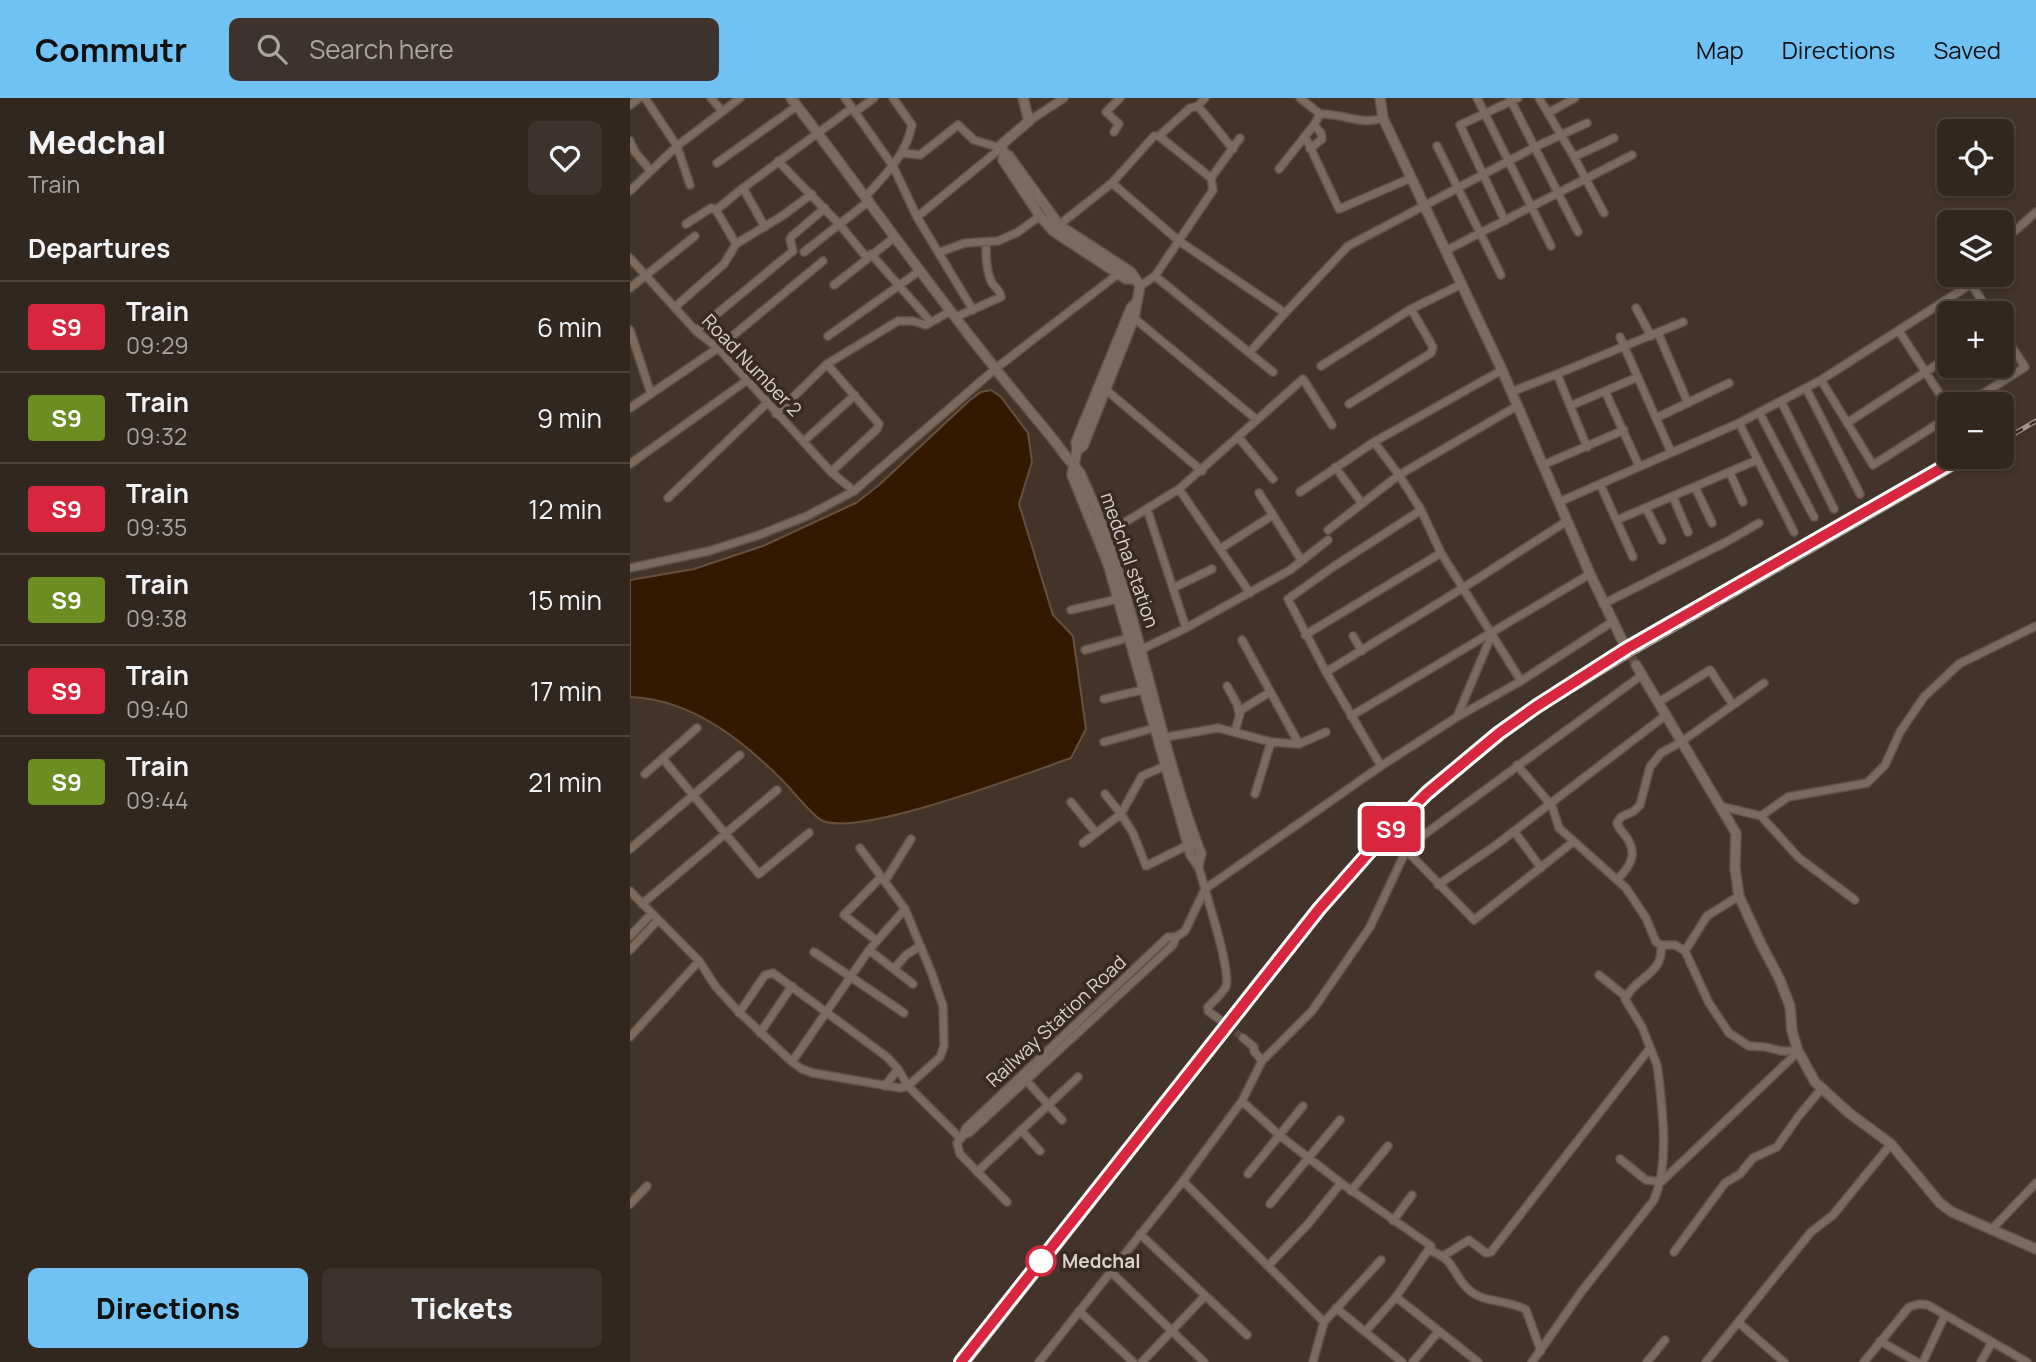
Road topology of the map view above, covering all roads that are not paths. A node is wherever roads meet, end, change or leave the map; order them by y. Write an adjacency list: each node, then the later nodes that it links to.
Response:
1 (711, 98): 22 (street)
2 (740, 98): 22 (street)
3 (845, 98): 20 (street)
4 (874, 98): 20 (street)
5 (893, 98): 44 (street)
6 (1015, 98): 21 (street)
7 (1023, 98): 21 (street)
8 (1064, 98): 27 (street)
9 (1120, 98): 30 (street)
10 (1205, 98): 19 (street)
11 (1300, 98): 24 (street)
12 (1380, 98): 26 (street)
13 (1477, 98): 25 (street)
14 (1539, 98): 23 (street)
15 (1575, 98): 23 (street)
16 (1513, 99): 25 (street); 40 (street)
17 (637, 100): 38 (street)
18 (794, 102): 31 (street); 49 (street)
19 (1198, 106): 33 (street); 41 (street)
20 (854, 110): 31 (street); 50 (street)
21 (1025, 110): 27 (street)
22 (722, 111): 38 (street)
23 (1549, 113): 32 (street)
24 (1320, 114): 26 (street); 29 (street)
25 (1485, 115): 48 (street); 53 (street)
26 (1383, 118): 55 (street)
27 (1029, 121): 43 (street)
28 (1587, 123): 32 (street)
29 (1314, 125): 34 (street); 42 (street)
30 (1114, 132)
31 (818, 133): 47 (street); 64 (street)
32 (1561, 134): 40 (street); 46 (street)
33 (1159, 136): 54 (street); 57 (street)
34 (1305, 136): 42 (street); 51 (street)
35 (1240, 138): 41 (street)
36 (1614, 138): 46 (street)
37 (630, 141): 52 (street)
38 (677, 146): 52 (street); 58 (street)
39 (1437, 146): 60 (street)
40 (1535, 147): 48 (street); 62 (street)
41 (1233, 149): 54 (street)
42 (1310, 149): 55 (street)
43 (1002, 151): 44 (street); 71 (street); 72 (street); 76 (street)
44 (903, 153): 50 (street)
45 (1632, 155): 56 (street)
46 (1574, 157): 56 (street)
47 (778, 161): 59 (street); 63 (street)
48 (1509, 161): 53 (street); 67 (street)
49 (717, 163)
50 (893, 166): 64 (street); 71 (street)
51 (1279, 169)
52 (650, 170): 61 (street)
53 (1483, 174): 60 (street); 73 (street)
54 (1211, 178): 83 (street)
55 (1411, 178): 65 (street)
56 (1585, 178): 62 (street); 70 (street)
57 (1112, 183): 76 (street); 83 (street)
58 (690, 185)
59 (743, 188): 68 (street); 77 (street)
60 (1458, 188): 65 (street); 80 (street)
61 (630, 191)
62 (1558, 193): 67 (street); 79 (street)
63 (811, 194): 66 (street); 77 (street)
64 (867, 199): 75 (street); 82 (street)
65 (1423, 205): 87 (street); 109 (street)
66 (825, 208): 75 (street); 115 (street)
67 (1532, 208): 73 (street); 86 (street)
68 (716, 210): 74 (street); 85 (street)
69 (2036, 212): 78 (street)
70 (1604, 213)
71 (917, 216): 89 (street)
72 (1040, 216): 84 (street); 94 (street)
73 (1506, 221): 80 (street)
74 (686, 224)
75 (840, 225): 88 (street); 90 (street)
76 (1059, 225): 98 (street)
77 (765, 227): 85 (street)
78 (2014, 231)
79 (1578, 232)
80 (1481, 234): 87 (street); 96 (street)
81 (695, 236): 97 (street)
82 (895, 237): 90 (street); 93 (street)
83 (1179, 241): 95 (street); 109 (street)
84 (986, 242): 89 (street); 108 (street)
85 (736, 244): 105 (street)
86 (1551, 246)
87 (1446, 251): 99 (street)
88 (804, 252)
89 (940, 252): 108 (street)
90 (869, 256): 100 (street); 101 (street)
91 (630, 258): 97 (street, Road Number 2)
92 (823, 261): 121 (street)
93 (918, 272): 101 (street); 110 (street)
94 (1118, 274): 98 (street); 127 (street)
95 (1155, 275): 98 (street); 123 (street)
96 (1501, 275)
97 (646, 276): 103 (street); 105 (street, Road Number 2)
98 (1137, 282): 104 (street)
99 (1462, 284): 107 (street); 128 (street)
100 (834, 285)
101 (900, 286): 112 (street); 118 (street)
102 (1966, 287): 116 (street)
103 (630, 288)
104 (1136, 303): 111 (street); 166 (street)
105 (675, 307): 115 (street, Road Number 2)
106 (1636, 308): 117 (street)
107 (1411, 309): 126 (street); 149 (street)
108 (973, 310): 110 (street)
109 (1285, 313): 123 (street)
110 (954, 314): 112 (street); 127 (street)
111 (1134, 318): 139 (street); 156 (street)
112 (932, 321): 124 (street)
113 (1683, 322): 117 (street)
114 (630, 330): 144 (street)
115 (696, 331): 121 (street, Road Number 2)
116 (1899, 331): 130 (street); 135 (street)
117 (1655, 334): 120 (street); 148 (street)
118 (828, 336)
119 (1620, 337): 120 (street)
120 (1624, 347): 131 (street); 133 (street)
121 (718, 348): 136 (street, Road Number 2); 144 (street)
122 (2014, 351): 132 (street)
123 (1250, 352): 129 (street)
124 (827, 364): 145 (street); 154 (street)
125 (1937, 364): 130 (street)
126 (1321, 366)
127 (995, 369): 172 (street); 182 (street)
128 (1502, 370): 143 (street); 164 (street)
129 (1273, 372)
130 (1925, 372): 141 (street); 158 (street)
131 (1557, 374): 143 (street); 150 (street)
132 (2014, 375)
133 (1637, 377): 140 (street); 155 (street)
134 (2009, 378): 142 (street)
135 (1821, 380): 138 (street); 158 (street)
136 (746, 381): 147 (street, Road Number 2); 169 (street)
137 (1729, 383): 148 (street)
138 (1806, 388): 146 (street); 185 (street)
139 (1105, 389): 166 (street); 174 (street)
140 (1605, 391): 150 (street); 161 (street)
141 (1938, 392)
142 (1986, 392)
143 (1511, 393): 151 (street)
144 (651, 394): 152 (street)
145 (855, 395): 163 (street); 175 (street)
146 (1781, 401): 153 (street); 193 (street)
147 (766, 403): 154 (street, Road Number 2); 187 (street)
148 (1688, 403): 155 (street)
149 (1349, 404)
150 (1570, 405): 165 (street)
151 (1517, 406): 170 (street); 177 (street)
152 (630, 408)
153 (1759, 412): 157 (street); 196 (street)
154 (776, 414): 163 (street, Road Number 2)
155 (1656, 418): 167 (street)
156 (1257, 420): 160 (street); 162 (street)
157 (1738, 423): 167 (street); 168 (street)
158 (1847, 423): 159 (street)
159 (1937, 424)
160 (1332, 425)
161 (1624, 430): 165 (street); 171 (street)
162 (1239, 438): 174 (street); 178 (street)
163 (803, 442): 175 (street, Road Number 2)
164 (1374, 442): 173 (street); 177 (street)
165 (1587, 447): 170 (street)
166 (1077, 450): 172 (street)
167 (1671, 452): 171 (street)
168 (1757, 460): 176 (street); 203 (street)
169 (630, 464)
170 (1543, 465): 189 (street)
171 (1639, 466): 179 (street)
172 (1074, 467): 204 (street, medchal station); 217 (street)
173 (1335, 467): 183 (street); 188 (street)
174 (1202, 471): 181 (street)
175 (831, 472): 182 (street, Road Number 2)
176 (1730, 473): 180 (street); 190 (street)
177 (1399, 475): 188 (street); 194 (street)
178 (1273, 479)
179 (1601, 484): 189 (street); 197 (street)
180 (1695, 487): 186 (street); 199 (street)
181 (1180, 489): 192 (street); 207 (street)
182 (854, 491): 211 (street)
183 (1300, 492)
184 (1259, 494): 195 (street)
185 (1860, 494)
186 (1673, 497): 191 (street); 202 (street)
187 (668, 498)
188 (1361, 502): 201 (street)
189 (1559, 502): 198 (street)
190 (1743, 502)
191 (1646, 508): 197 (street); 206 (street)
192 (1147, 509): 204 (street); 214 (street)
193 (1834, 509)
194 (1421, 510): 208 (street); 224 (street)
195 (1273, 515): 207 (street); 210 (street)
196 (1814, 517)
197 (1617, 520): 209 (street)
198 (1567, 521): 213 (street); 215 (street)
199 (1712, 523)
200 (1759, 523): 218 (street)
201 (1328, 530)
202 (1688, 532)
203 (1794, 532)
204 (1106, 534): 229 (street, medchal station)
205 (1328, 540): 210 (street)
206 (1662, 540)
207 (1220, 549): 216 (street)
208 (1441, 553): 215 (street); 224 (street)
209 (1633, 557)
210 (1301, 560): 216 (street)
211 (630, 568)
212 (1212, 569): 214 (street)
213 (1590, 574): 218 (street); 223 (street)
214 (1173, 588): 222 (street)
215 (1463, 588): 223 (street); 231 (street)
216 (1250, 593): 222 (street)
217 (1118, 599): 219 (street); 226 (street)
218 (1603, 604): 220 (street)
219 (1071, 610)
220 (1612, 622): 228 (street); 236 (street)
221 (2036, 625): 271 (street)
222 (1186, 628): 229 (street)
223 (1492, 634): 236 (street); 246 (street); 247 (street)
224 (1305, 635): 234 (street)
225 (1353, 636): 231 (street)
226 (1128, 638): 230 (street); 232 (street)
227 (1242, 640): 240 (street)
228 (1625, 646)
229 (1142, 648): 232 (street); 252 (street, medchal station)
230 (1085, 650)
231 (1362, 651): 234 (street)
232 (1133, 654): 239 (street)
233 (1636, 665): 235 (street)
234 (1326, 672): 246 (street)
235 (1642, 675): 242 (street); 259 (street)
236 (1521, 681): 247 (street)
237 (1764, 683): 243 (street)
238 (1227, 686): 244 (street)
239 (1142, 690): 241 (street); 249 (street)
240 (1270, 692): 244 (street); 256 (street)
241 (1104, 699)
242 (1659, 702): 243 (street); 245 (street)
243 (1733, 705): 253 (street)
244 (1239, 713): 250 (street)
245 (1666, 715): 253 (street); 268 (street)
246 (1351, 716): 261 (street)
247 (1457, 717): 261 (street)
248 (697, 728): 258 (street)
249 (1154, 728): 252 (street); 254 (street)
250 (1236, 731): 252 (street); 255 (street)
251 (1326, 732): 256 (street)
252 (1161, 738): 260 (street); 283 (street, medchal station)
253 (1681, 741): 269 (street); 286 (street)
254 (1104, 742)
255 (1271, 742): 256 (street); 266 (street)
256 (1299, 744)
257 (740, 755): 264 (street)
258 (663, 759): 262 (street); 264 (street)
259 (1517, 765): 268 (street); 282 (street)
260 (1165, 766): 270 (street); 279 (street)
261 (1381, 766): 288 (street)
262 (645, 774)
263 (777, 790): 273 (street)
264 (694, 794): 273 (street); 281 (street)
265 (1105, 794): 270 (street)
266 (1255, 794)
267 (1071, 802): 275 (street)
268 (1549, 803): 272 (street); 277 (street)
269 (1720, 806): 271 (street); 290 (street)
270 (1121, 814): 275 (street); 279 (street)
271 (1761, 816): 291 (street)
272 (1514, 831): 284 (street); 287 (street)
273 (726, 833): 274 (street); 292 (street)
274 (809, 833)
275 (1096, 833): 278 (street)
276 (911, 839): 285 (street)
277 (1573, 842): 284 (street); 286 (street)
278 (1083, 843)
279 (1188, 845): 283 (street)
280 (860, 848): 285 (street)
281 (630, 849)
282 (1407, 851): 287 (street); 321 (street)
283 (1198, 865): 288 (street)
284 (1541, 868): 287 (street)
285 (883, 879): 293 (street); 297 (street)
286 (1618, 880): 298 (street)
287 (1438, 885)
288 (1205, 889): 314 (street); 325 (street, Railway Station Road)
289 (630, 891): 292 (street)
290 (1739, 896): 302 (street); 320 (street)
291 (1856, 901)
292 (642, 904): 294 (street)
293 (905, 909): 297 (street); 299 (street)
294 (651, 914): 295 (street); 296 (street)
295 (657, 921): 300 (street); 304 (street)
296 (630, 936)
297 (877, 941): 301 (street)
298 (1661, 944): 302 (street); 310 (street)
299 (920, 946): 305 (street); 328 (street)
300 (630, 950)
301 (869, 950): 305 (street); 307 (street)
302 (1685, 951): 320 (street)
303 (814, 952): 307 (street)
304 (699, 961): 312 (street); 316 (street)
305 (894, 970): 308 (street)
306 (1599, 975): 310 (street)
307 (850, 977): 311 (street); 313 (street)
308 (913, 984)
309 (792, 986): 311 (street); 312 (street); 315 (street)
310 (1626, 996): 319 (street)
311 (826, 1010): 323 (street); 324 (street)
312 (740, 1013): 315 (street)
313 (904, 1013)
314 (1219, 1019)
315 (760, 1033): 323 (street)
316 (630, 1037)
317 (1243, 1038): 318 (street)
318 (1254, 1047): 321 (street); 322 (street)
319 (1650, 1048): 346 (street); 361 (street)
320 (1798, 1051): 329 (street); 346 (street)
321 (1270, 1052): 322 (street)
322 (1262, 1061): 330 (street)
323 (792, 1062): 327 (street)
324 (898, 1069): 327 (street); 328 (street)
325 (1024, 1077): 331 (street); 337 (street, Railway Station Road)
326 (1078, 1077): 331 (street)
327 (886, 1086): 328 (street)
328 (908, 1086): 337 (street)
329 (1822, 1088): 338 (street); 360 (street)
330 (1242, 1101): 336 (street); 345 (street)
331 (1047, 1105): 333 (street); 335 (street)
332 (1303, 1106): 336 (street)
333 (1062, 1120)
334 (1340, 1120): 341 (street)
335 (1021, 1130): 340 (street); 343 (street)
336 (1279, 1135): 341 (street); 344 (street)
337 (962, 1137): 343 (street)
338 (1891, 1144): 356 (street); 371 (street)
339 (1388, 1146): 350 (street)
340 (1040, 1151)
341 (1308, 1158): 347 (street); 354 (street)
342 (1620, 1159): 346 (street)
343 (976, 1172): 352 (street)
344 (1248, 1174)
345 (1183, 1181): 357 (street); 363 (street)
346 (1661, 1182): 380 (street)
347 (1341, 1183): 350 (street); 363 (street)
348 (2036, 1183): 356 (street)
349 (647, 1186): 353 (street)
350 (1351, 1191): 355 (street)
351 (1412, 1195): 355 (street)
352 (1007, 1202)
353 (630, 1204)
354 (1270, 1205)
355 (1393, 1221): 358 (street)
356 (1992, 1229): 359 (street)
357 (1140, 1234): 364 (street); 365 (street)
358 (1429, 1250): 361 (street); 366 (street)
359 (2036, 1250)
360 (1674, 1252)
361 (1444, 1256): 380 (street)
362 (1381, 1260): 367 (street)
363 (1268, 1266): 370 (street)
364 (1111, 1272): 368 (street); 372 (street)
365 (1204, 1297): 372 (street); 375 (street)
366 (1396, 1297): 373 (street); 374 (street)
367 (1336, 1308): 370 (street); 374 (street)
368 (1079, 1311): 382 (street); 383 (street)
369 (1945, 1315): 377 (street); 378 (street); 395 (street)
370 (1324, 1322): 386 (street)
371 (1738, 1323): 379 (street); 390 (street)
372 (1172, 1331): 384 (street); 385 (street)
373 (1439, 1331): 381 (street); 388 (street)
374 (1365, 1332): 387 (street)
375 (1247, 1335)
376 (1665, 1340): 389 (street)
377 (1881, 1341): 393 (street); 394 (street)
378 (1992, 1342): 396 (street); 397 (street)
379 (1776, 1355): 391 (street); 392 (street)
380 (1538, 1358)
381 (1476, 1361)
382 (1039, 1362)
383 (1133, 1362)
384 (1142, 1362)
385 (1204, 1362)
386 (1313, 1362)
387 (1402, 1362)
388 (1413, 1362)
389 (1647, 1362)
390 (1706, 1362)
391 (1770, 1362)
392 (1784, 1362)
393 (1864, 1362)
394 (1917, 1362)
395 (1923, 1362)
396 (1980, 1362)
397 (2027, 1362)

